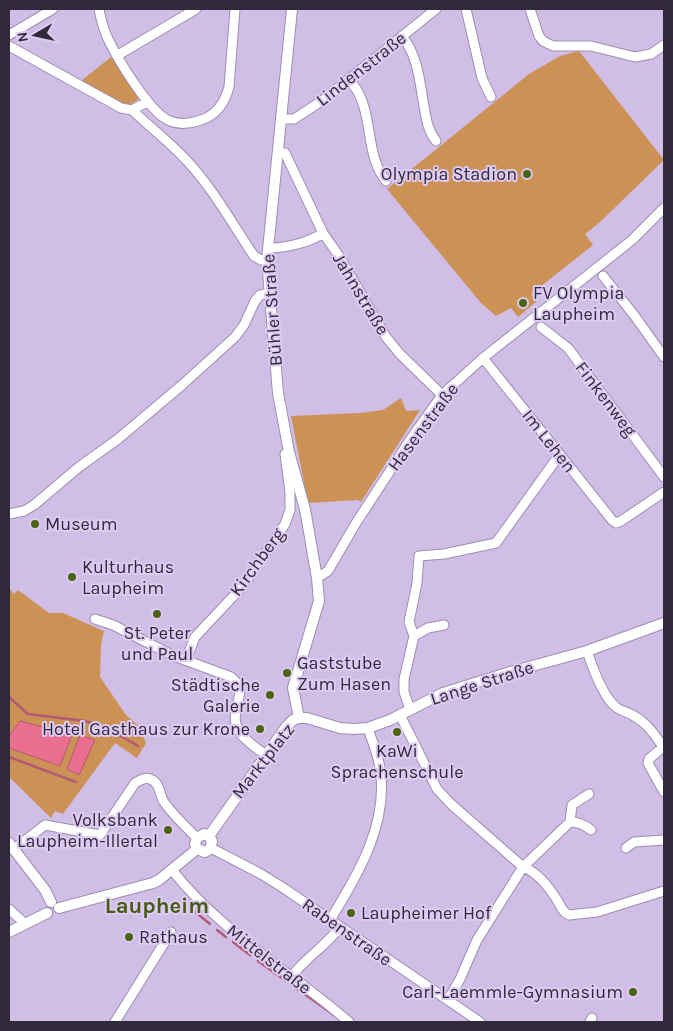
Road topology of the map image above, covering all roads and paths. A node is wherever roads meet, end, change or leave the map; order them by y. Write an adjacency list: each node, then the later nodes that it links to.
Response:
1 (53, 9): 9 (street)
2 (99, 9): 13 (street)
3 (196, 9): 13 (street)
4 (235, 9): 19 (street)
5 (292, 9): 18 (street, Bühler Straße)
6 (436, 9): 10 (street, Lindenstraße)
7 (466, 9): 15 (street)
8 (530, 9): 11 (street)
9 (9, 35)
10 (402, 36): 14 (street, Lindenstraße); 21 (street)
11 (664, 45)
12 (9, 46): 17 (street)
13 (118, 55): 16 (street)
14 (348, 80): 18 (street, Lindenstraße); 23 (street)
15 (491, 97)
16 (148, 102): 17 (street); 19 (street)
17 (132, 110): 20 (street)
18 (281, 119): 22 (street, Bühler Straße)
19 (175, 123): 20 (street)
20 (166, 139): 27 (street)
21 (436, 141)
22 (278, 152): 25 (street); 26 (street, Bühler Straße)
23 (386, 181)
24 (663, 212): 32 (street, Hasenstraße)
25 (322, 233): 26 (street, Jahnstraße); 33 (street, Jahnstraße)
26 (268, 248): 27 (street, Bühler Straße)
27 (267, 260): 29 (street, Bühler Straße)
28 (603, 276): 31 (street)
29 (268, 293): 34 (street, Bühler Straße); 38 (street)
30 (541, 327): 36 (street, Finkenweg)
31 (664, 357)
32 (483, 358): 33 (street, Hasenstraße); 35 (street, Im Lehen)
33 (442, 395): 39 (street, Hasenstraße)
34 (289, 452): 39 (street, Bühler Straße); 45 (street, Kirchberg)
35 (561, 456): 37 (street, Im Lehen); 43 (street)
36 (664, 477)
37 (664, 492)
38 (9, 514)
39 (317, 578): 48 (street, Marktplatz)
40 (95, 619): 45 (street)
41 (664, 623): 44 (street, Lange Straße)
42 (444, 625): 43 (street)
43 (414, 636): 46 (street)
44 (587, 651): 46 (street, Lange Straße); 50 (street)
45 (186, 660): 51 (street)
46 (410, 709): 47 (street, Lange Straße)
47 (400, 715): 49 (street, Lange Straße); 62 (street)
48 (300, 718): 49 (street, Lange Straße); 51 (street, Marktplatz)
49 (368, 728): 67 (street)
50 (664, 747): 52 (street)
51 (266, 755): 56 (street, Marktplatz)
52 (664, 792)
53 (589, 794): 54 (street)
54 (570, 822): 55 (street); 62 (street)
55 (591, 830)
56 (209, 836): 58 (street); 60 (street)
57 (664, 840): 61 (street)
58 (197, 843): 59 (street); 60 (street); 63 (street)
59 (11, 846): 65 (street)
60 (211, 848): 67 (street, Rabenstraße)
61 (626, 848)
62 (523, 867): 64 (street); 73 (street)
63 (172, 870): 65 (street); 72 (street, Mittelstraße)
64 (664, 891)
65 (55, 905): 68 (street)
66 (9, 909): 68 (street)
67 (330, 920): 69 (street, Rabenstraße)
68 (23, 925): 70 (street)
69 (340, 927): 72 (street); 73 (street, Rabenstraße)
70 (9, 932)
71 (171, 932): 74 (street)
72 (291, 977): 75 (street, Mittelstraße)
73 (448, 1000): 76 (street, Rabenstraße)
74 (115, 1022)
75 (349, 1022)
76 (480, 1022)

